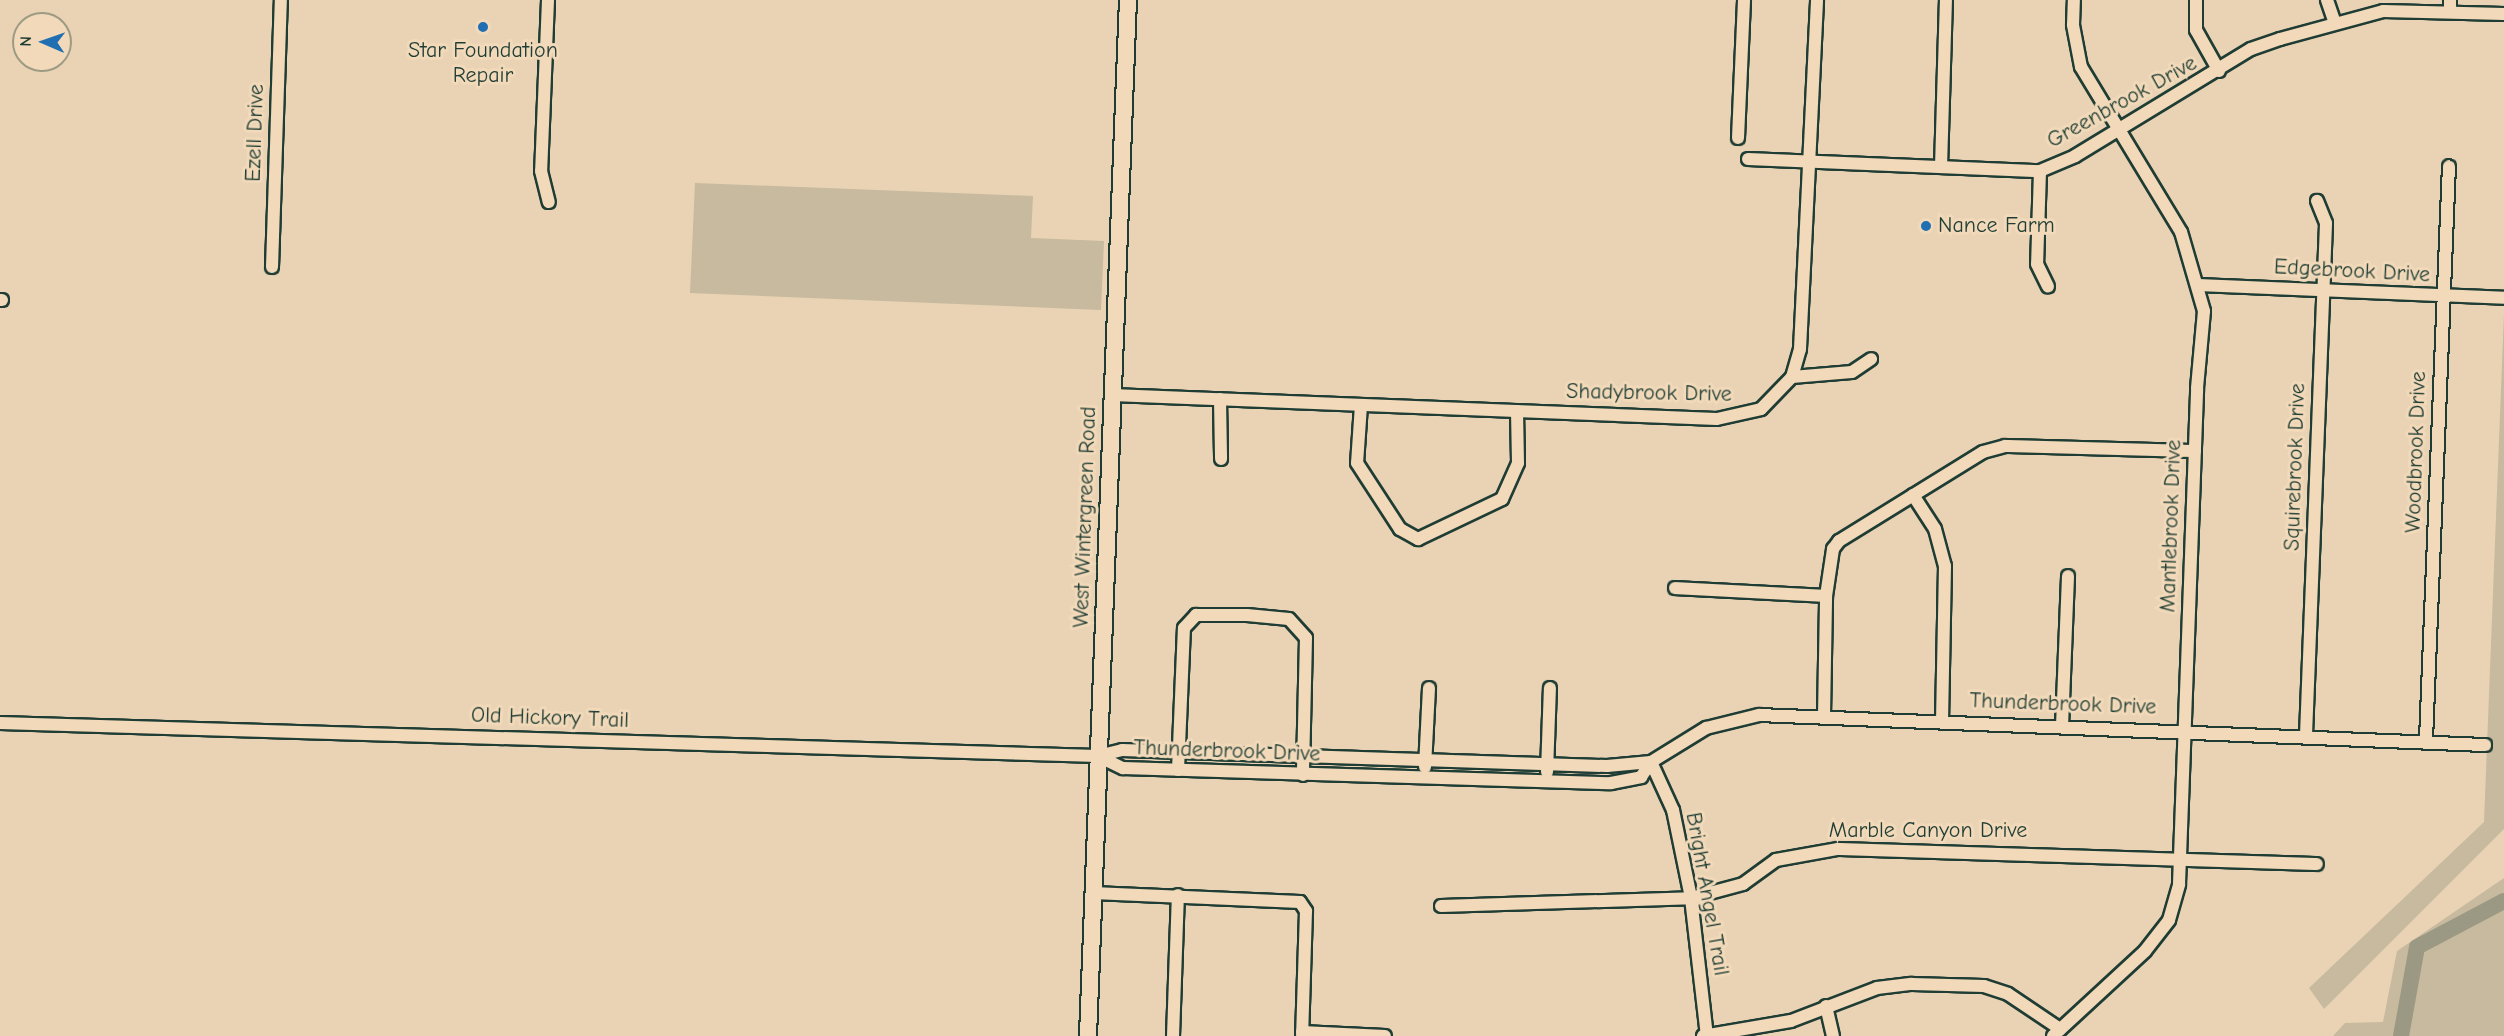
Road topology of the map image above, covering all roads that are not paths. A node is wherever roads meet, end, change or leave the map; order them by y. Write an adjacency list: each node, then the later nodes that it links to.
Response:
1 (281, 0): 23 (street, Ezell Drive)
2 (548, 0): 22 (street)
3 (1128, 0): 31 (main road, West Wintergreen Road)
4 (1744, 0): 15 (street)
5 (1817, 0): 17 (street, Shadybrook Drive)
6 (1946, 0): 19 (street)
7 (2074, 0): 14 (street, Mantlebrook Drive)
8 (2196, 0): 13 (street)
9 (2327, 0): 12 (street)
10 (2450, 6): 11 (street, Greenbrook Drive); 12 (street, Greenbrook Drive)
11 (2504, 14)
12 (2335, 23): 13 (street, Greenbrook Drive)
13 (2219, 71): 14 (street, Greenbrook Drive)
14 (2121, 129): 20 (street, Greenbrook Drive); 24 (street, Mantlebrook Drive)
15 (1738, 138)
16 (1748, 159): 17 (street, Greenbrook Drive)
17 (1806, 163): 19 (street, Greenbrook Drive); 30 (street, Shadybrook Drive)
18 (2449, 166): 27 (street, Woodbrook Drive)
19 (1941, 167): 20 (street, Greenbrook Drive)
20 (2040, 171): 25 (street)
21 (2318, 201): 26 (street, Squirebrook Drive)
22 (549, 202)
23 (272, 267)
24 (2198, 285): 26 (street, Edgebrook Drive); 35 (street, Mantlebrook Drive)
25 (2048, 287)
26 (2324, 290): 27 (street, Edgebrook Drive); 48 (street, Squirebrook Drive)
27 (2444, 296): 28 (street, Edgebrook Drive); 49 (street, Woodbrook Drive)
28 (2504, 298)
29 (1871, 359): 30 (street)
30 (1792, 377): 34 (street, Shadybrook Drive)
31 (1112, 395): 32 (street, Shadybrook Drive); 52 (main road, West Wintergreen Road)
32 (1220, 399): 33 (street, Shadybrook Drive); 36 (street)
33 (1361, 405): 34 (street, Shadybrook Drive); 34 (street)
34 (1517, 411)
35 (2195, 451): 37 (street); 47 (street, Mantlebrook Drive)
36 (1221, 459)
37 (1913, 495): 40 (street); 44 (street)
38 (2068, 576): 46 (street)
39 (1675, 588): 40 (street)
40 (1826, 596): 43 (street)
41 (1429, 688): 54 (street)
42 (1550, 688): 56 (street)
43 (1824, 716): 44 (street, Thunderbrook Drive); 55 (street, Thunderbrook Drive)
44 (1942, 720): 46 (street, Thunderbrook Drive)
45 (0, 723): 52 (street, Old Hickory Trail)
46 (2062, 726): 47 (street, Thunderbrook Drive)
47 (2184, 730): 48 (street, Thunderbrook Drive); 61 (street, Mantlebrook Drive)
48 (2306, 735): 49 (street, Thunderbrook Drive)
49 (2426, 740): 50 (street, Thunderbrook Drive)
50 (2485, 745)
51 (1178, 752): 52 (street, Thunderbrook Drive); 53 (street, Thunderbrook Drive); 53 (street); 57 (street)
52 (1098, 756): 57 (street, Thunderbrook Drive); 63 (main road, West Wintergreen Road)
53 (1303, 757): 54 (street, Thunderbrook Drive); 58 (street)
54 (1425, 760): 56 (street, Thunderbrook Drive); 59 (street)
55 (1651, 762): 56 (street, Thunderbrook Drive); 60 (street, Thunderbrook Drive); 65 (street, Bright Angel Trail)
56 (1550, 765): 60 (street)
57 (1178, 770): 58 (street, Thunderbrook Drive)
58 (1303, 775): 59 (street, Thunderbrook Drive)
59 (1425, 777): 60 (street, Thunderbrook Drive)
60 (1544, 781)
61 (2180, 857): 62 (street, Marble Canyon Drive); 65 (street, Marble Canyon Drive); 68 (street, Mantlebrook Drive)
62 (2317, 864)
63 (1093, 893): 64 (street); 70 (main road, West Wintergreen Road)
64 (1178, 895): 69 (street); 71 (street)
65 (1691, 898): 66 (street, Marble Canyon Drive); 74 (street, Bright Angel Trail)
66 (1441, 906)
67 (1826, 1006): 68 (street); 74 (street); 75 (street)
68 (2056, 1033)
69 (1302, 1034): 72 (street)
70 (1088, 1036)
71 (1173, 1036)
72 (1385, 1036)
73 (1703, 1036): 74 (street)
74 (1707, 1036)
75 (1833, 1036)

